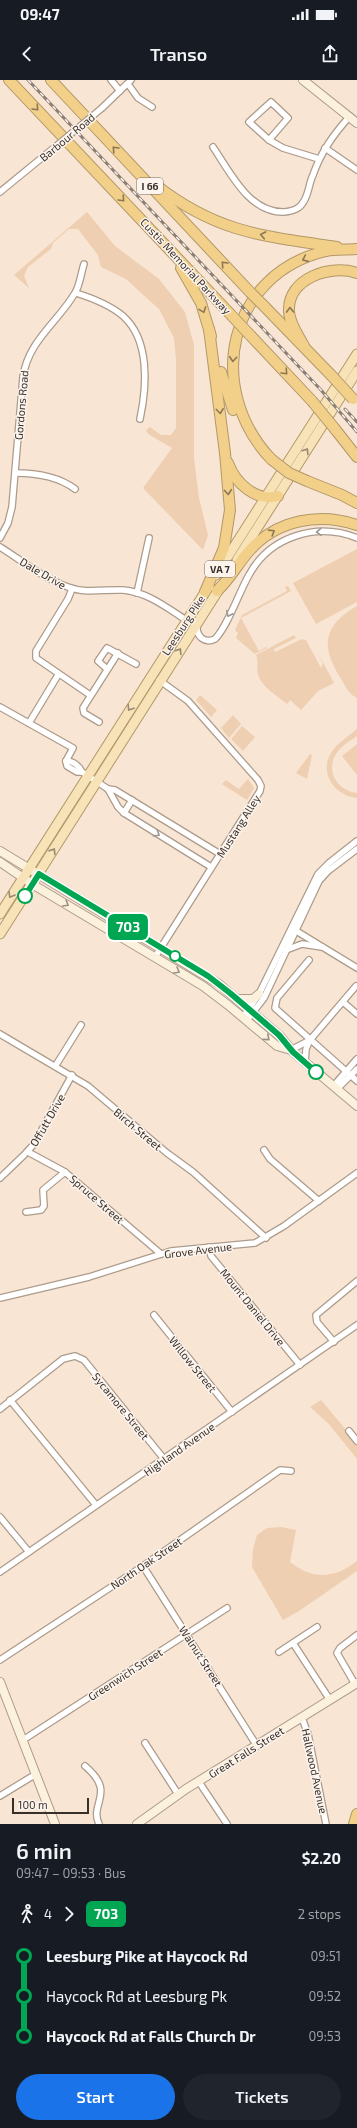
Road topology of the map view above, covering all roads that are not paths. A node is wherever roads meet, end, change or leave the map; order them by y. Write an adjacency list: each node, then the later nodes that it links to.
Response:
1 (9, 80): 17 (highway, Custis Memorial Parkway / I 66, one-way to 17)
2 (51, 80): 14 (highway, I 66, one-way to 2)
3 (111, 80): 6 (street)
4 (303, 80): 8 (main road)
5 (130, 82): 6 (street, Barbour Road); 7 (street)
6 (120, 91): 16 (street, Barbour Road, bridge)
7 (152, 107)
8 (350, 116): 9 (main road); 12 (street)
9 (357, 123)
10 (269, 140): 10 (street); 13 (street)
11 (213, 148): 13 (street)
12 (325, 148): 13 (street); 15 (street)
13 (319, 159)
14 (129, 165): 18 (highway, one-way to 14); 23 (highway, I 66, one-way to 14, bridge)
15 (357, 170)
16 (0, 192)
17 (152, 230): 22 (highway, one-way to 22); 30 (highway, Custis Memorial Parkway / I 66, one-way to 30, bridge)
18 (357, 249): 29 (highway, one-way to 29)
19 (84, 264): 21 (street, Gordons Road)
20 (357, 273): 23 (highway, one-way to 20)
21 (76, 293): 27 (street); 31 (street, Gordons Road)
22 (209, 329): 28 (highway, one-way to 28); 29 (highway)
23 (304, 346): 26 (highway, I 66, bridge)
24 (357, 354): 34 (main road, Leesburg Pike / VA 7)
25 (357, 371): 33 (main road, Leesburg Pike / VA 7, one-way to 25)
26 (355, 401)
27 (140, 418)
28 (225, 453): 34 (highway); 43 (highway, one-way to 43)
29 (268, 456): 35 (highway, bridge)
30 (357, 457)
31 (15, 473): 32 (street); 37 (street, Gordons Road)
32 (75, 489)
33 (278, 496): 34 (highway); 42 (main road, Leesburg Pike / VA 7)
34 (266, 498): 43 (main road, Leesburg Pike / VA 7)
35 (357, 503)
36 (357, 525): 42 (highway, one-way to 36)
37 (0, 538)
38 (149, 538): 44 (street)
39 (357, 538): 46 (street, one-way to 46)
40 (0, 546): 41 (street, Dale Drive)
41 (72, 588): 44 (street, Dale Drive); 50 (street)
42 (218, 591): 46 (main road, Leesburg Pike / VA 7)
43 (205, 592): 45 (main road, Leesburg Pike / VA 7)
44 (137, 593): 45 (street, Dale Drive)
45 (186, 620): 51 (main road, Leesburg Pike / VA 7)
46 (198, 621): 52 (main road, Leesburg Pike / VA 7, one-way to 46)
47 (118, 653): 48 (street); 49 (street); 49 (street)
48 (136, 664)
49 (107, 669): 53 (street)
50 (58, 675): 53 (street); 56 (street)
51 (151, 675): 52 (street, Mustang Alley); 57 (main road, Leesburg Pike / VA 7, one-way to 57)
52 (161, 681): 58 (main road, Leesburg Pike / VA 7); 65 (street, Mustang Alley)
53 (90, 695): 55 (street)
54 (0, 707): 56 (street)
55 (99, 722)
56 (29, 723): 57 (street)
57 (85, 774): 58 (street); 67 (main road, Leesburg Pike / VA 7)
58 (97, 781): 59 (street); 69 (main road, Leesburg Pike / VA 7, one-way to 58)
59 (108, 789): 60 (street); 61 (street)
60 (132, 800): 61 (street); 65 (street)
61 (124, 813): 68 (street, one-way to 68)
62 (357, 841): 73 (street)
63 (357, 849): 73 (street)
64 (0, 851): 67 (main road)
65 (220, 854): 68 (street, Mustang Alley)
66 (0, 862): 70 (main road)
67 (28, 867): 69 (main road); 70 (main road, Leesburg Pike / VA 7)
68 (212, 867): 75 (street, Mustang Alley)
69 (39, 874): 71 (main road, Leesburg Pike / VA 7); 75 (main road)
70 (22, 877): 71 (main road); 72 (main road, VA 7, one-way to 72)
71 (32, 884): 74 (main road, VA 7); 78 (main road, one-way to 78)
72 (0, 914)
73 (293, 929): 76 (street); 77 (street); 82 (street)
74 (0, 934)
75 (161, 948): 78 (street, Mustang Alley); 83 (main road)
76 (328, 949): 77 (street); 80 (street)
77 (286, 950): 85 (street)
78 (155, 958): 87 (main road, one-way to 87)
79 (309, 960): 90 (street)
80 (357, 968)
81 (356, 986): 84 (street)
82 (259, 994): 83 (main road); 85 (street)
83 (238, 999): 85 (main road)
84 (343, 1002): 86 (street); 90 (street)
85 (252, 1011): 87 (street); 91 (main road)
86 (357, 1014)
87 (245, 1018): 91 (main road, one-way to 91)
88 (81, 1025): 94 (street)
89 (0, 1034): 94 (street, Birch Street)
90 (310, 1040): 91 (street); 93 (street); 96 (street)
91 (290, 1050): 93 (main road)
92 (357, 1059): 96 (street)
93 (305, 1063): 100 (main road)
94 (56, 1065): 97 (street, Birch Street)
95 (357, 1069): 98 (street)
96 (346, 1071): 98 (street); 100 (street)
97 (72, 1075): 103 (street, Offutt Drive); 109 (street, Birch Street)
98 (351, 1076): 99 (street); 100 (street)
99 (357, 1081)
100 (337, 1089): 101 (main road)
101 (357, 1106)
102 (264, 1150): 107 (street)
103 (28, 1152): 104 (street, Spruce Street); 106 (street, Offutt Drive)
104 (66, 1172): 108 (street); 111 (street, Spruce Street)
105 (357, 1173): 107 (street, Grove Avenue)
106 (0, 1178)
107 (319, 1201): 109 (street, Grove Avenue)
108 (26, 1212)
109 (266, 1238): 110 (street, Grove Avenue)
110 (209, 1247): 111 (street, Grove Avenue); 117 (street, Mount Daniel Drive)
111 (160, 1254): 113 (street, Grove Avenue)
112 (357, 1281): 116 (street)
113 (0, 1298)
114 (154, 1315): 120 (street, Willow Street)
115 (357, 1325): 116 (street, Highland Avenue)
116 (334, 1342): 117 (street, Highland Avenue)
117 (300, 1365): 120 (street, Highland Avenue)
118 (10, 1400): 119 (street); 123 (street, Sycamore Street); 125 (street)
119 (0, 1409)
120 (232, 1412): 123 (street, Highland Avenue)
121 (349, 1431): 122 (street)
122 (357, 1441)
123 (164, 1459): 125 (street, Highland Avenue)
124 (291, 1471): 128 (street, North Oak Street)
125 (96, 1505): 127 (street, Highland Avenue)
126 (0, 1517): 127 (street)
127 (29, 1552): 129 (street, Highland Avenue)
128 (144, 1566): 132 (street, Walnut Street); 136 (street, North Oak Street)
129 (0, 1572)
130 (227, 1608): 132 (street, Greenwich Street)
131 (318, 1627): 134 (street)
132 (186, 1634): 141 (street, Greenwich Street); 143 (street, Walnut Street)
133 (357, 1635): 138 (street)
134 (293, 1643): 135 (street); 139 (street)
135 (279, 1652)
136 (0, 1660)
137 (0, 1682): 141 (main road)
138 (356, 1683): 139 (main road, Great Falls Street)
139 (330, 1700): 140 (main road, Great Falls Street)
140 (302, 1718): 143 (main road, Great Falls Street); 154 (street, Hallwood Avenue)
141 (23, 1740): 145 (main road)
142 (145, 1743): 147 (street)
143 (257, 1746): 146 (main road, Great Falls Street)
144 (85, 1766): 152 (street)
145 (36, 1774): 148 (street); 151 (main road)
146 (199, 1782): 147 (main road, Great Falls Street); 153 (street)
147 (178, 1794): 150 (main road, Great Falls Street)
148 (0, 1796)
149 (357, 1814): 155 (highway)
150 (140, 1823)
151 (55, 1824)
152 (99, 1824)
153 (227, 1824)
154 (326, 1824)
155 (354, 1824)

